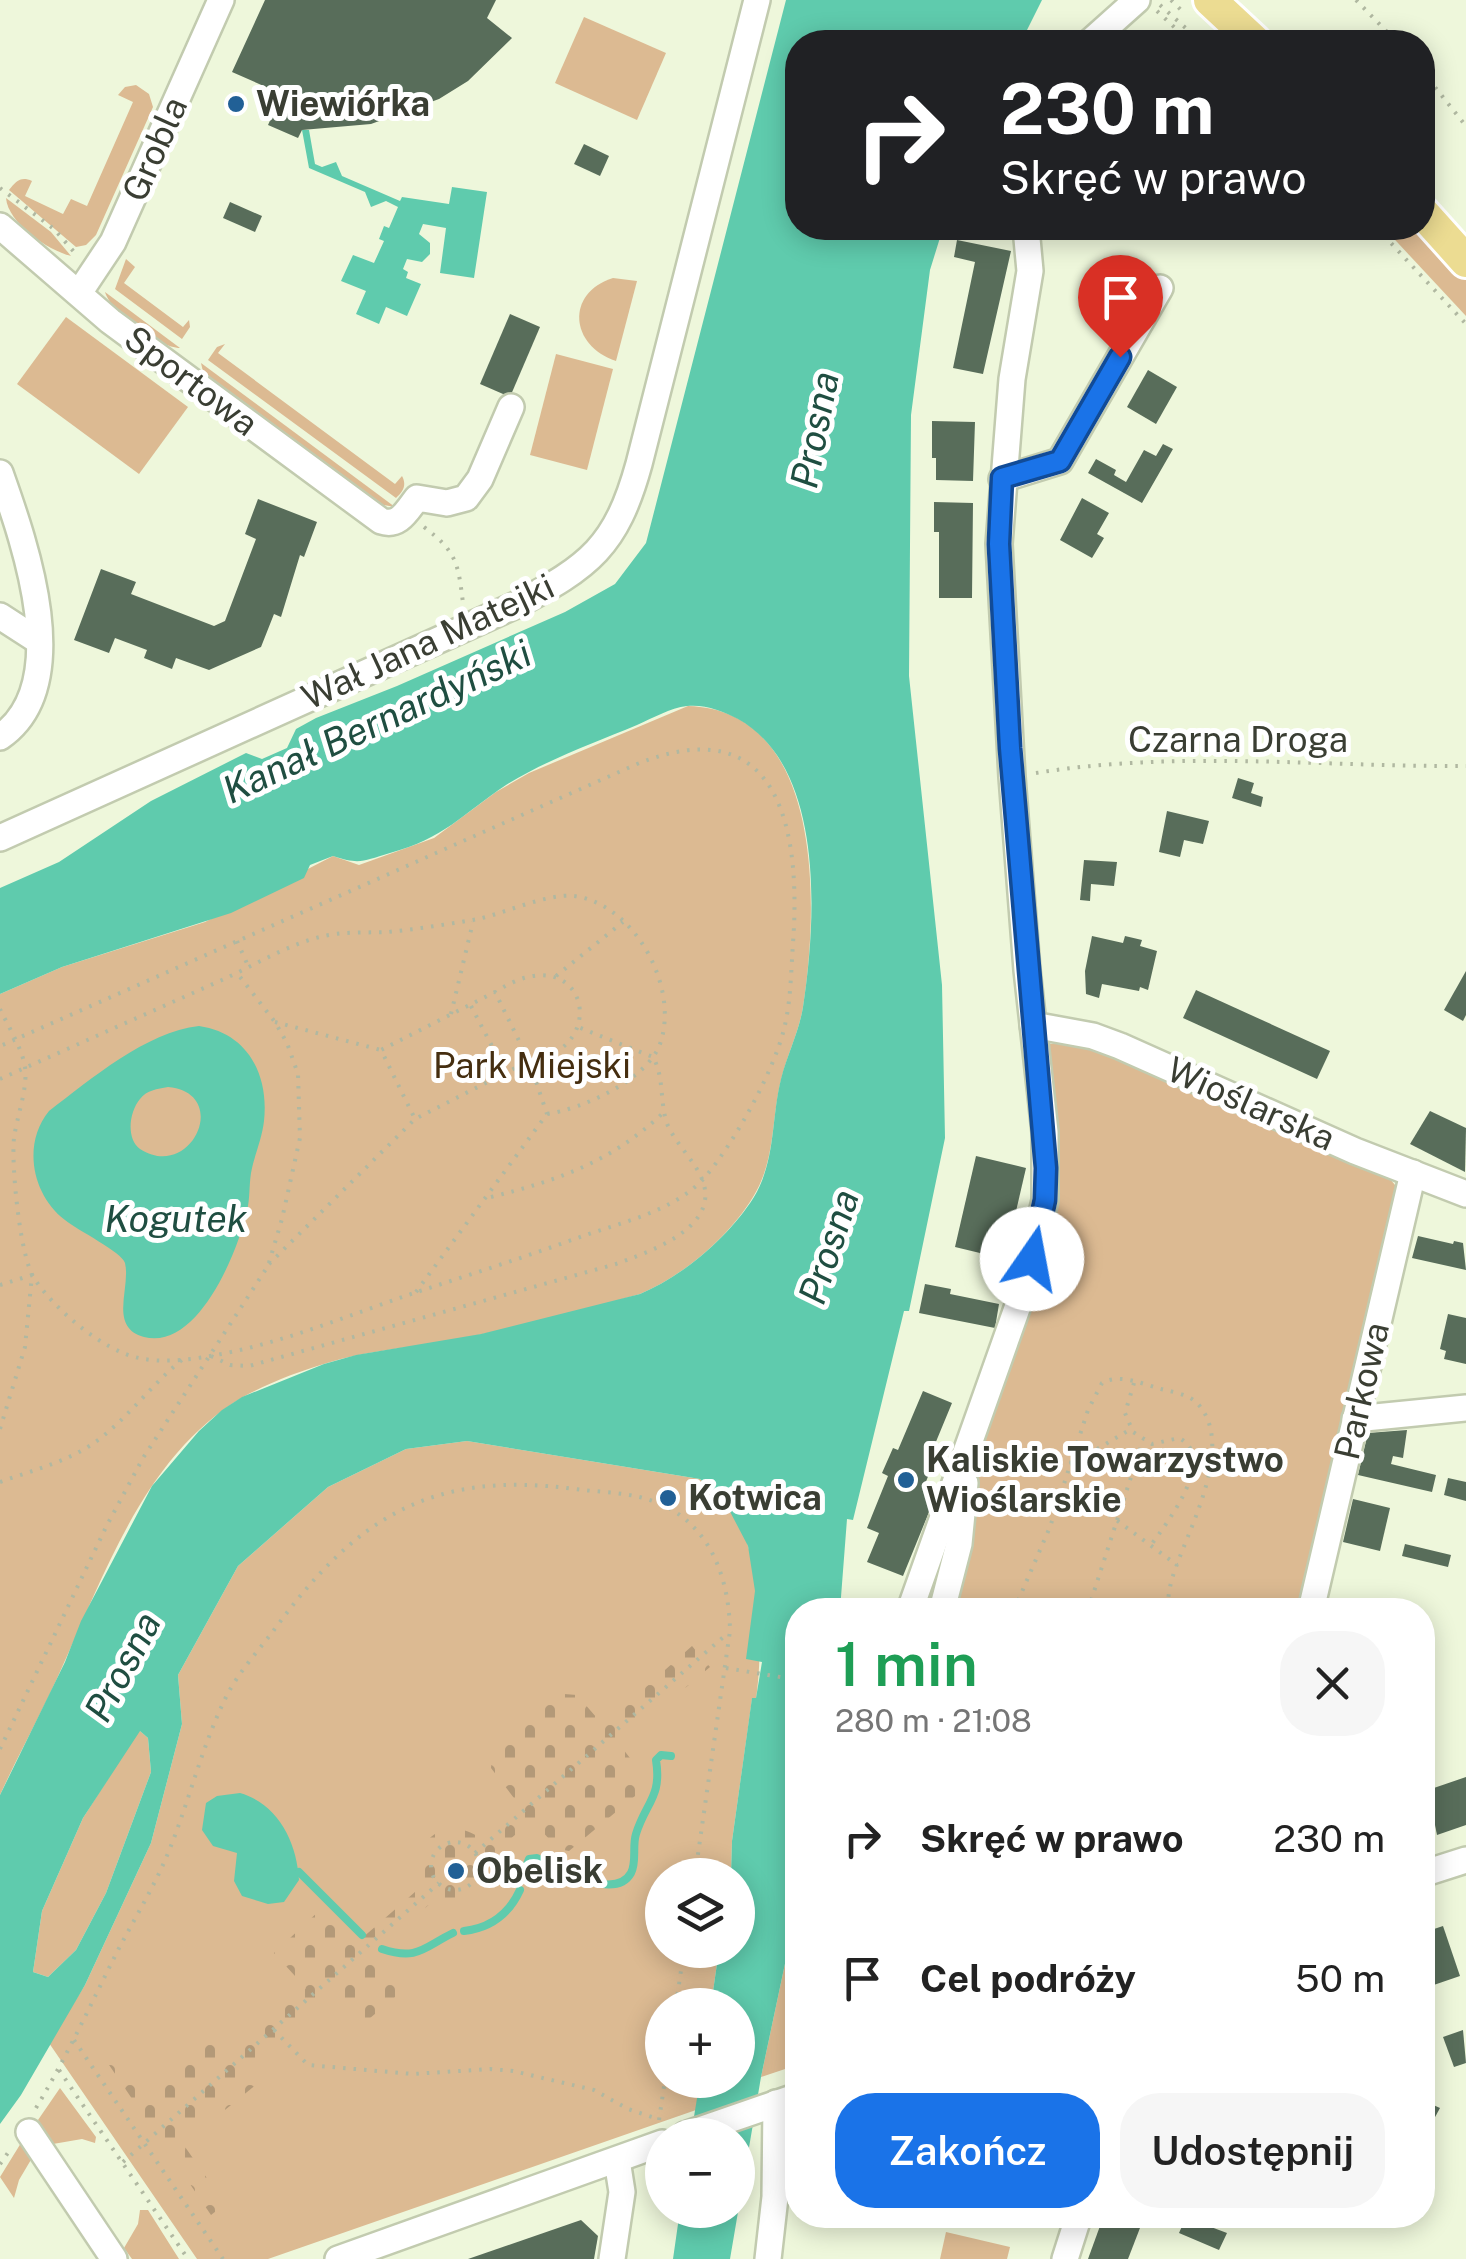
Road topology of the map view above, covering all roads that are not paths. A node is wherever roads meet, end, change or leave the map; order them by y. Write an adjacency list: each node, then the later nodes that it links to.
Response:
1 (221, 0): 12 (street, Grobla)
2 (757, 0): 19 (street, Wał Jana Matejki)
3 (1137, 0): 5 (street)
4 (1210, 0): 6 (main road)
5 (1103, 30)
6 (1242, 30)
7 (0, 226): 12 (street, Sportowa)
8 (1435, 226): 10 (main road)
9 (1027, 240): 15 (street)
10 (1466, 261)
11 (1160, 288): 15 (street)
12 (79, 293): 13 (street, Sportowa)
13 (511, 407)
14 (0, 473): 17 (street)
15 (1002, 478): 20 (street)
16 (0, 616): 17 (street)
17 (37, 640): 18 (street)
18 (0, 738)
19 (0, 838)
20 (1033, 1024): 21 (street, Wioślarska); 25 (street)
21 (1413, 1173): 22 (street, Wioślarska); 24 (street, Parkowa)
22 (1466, 1194)
23 (1466, 1408): 24 (street)
24 (1355, 1419): 28 (street, Parkowa)
25 (963, 1464): 26 (street); 27 (street)
26 (914, 1598)
27 (945, 1598)
28 (1314, 1598)
29 (1466, 1860): 30 (street)
30 (1435, 1870)
31 (783, 2095): 32 (street); 40 (street)
32 (727, 2118)
33 (31, 2123): 37 (street)
34 (645, 2141): 35 (street)
35 (617, 2160): 38 (street); 39 (street)
36 (1075, 2228): 41 (street)
37 (114, 2259)
38 (338, 2259)
39 (612, 2259)
40 (768, 2259)
41 (1065, 2259)

